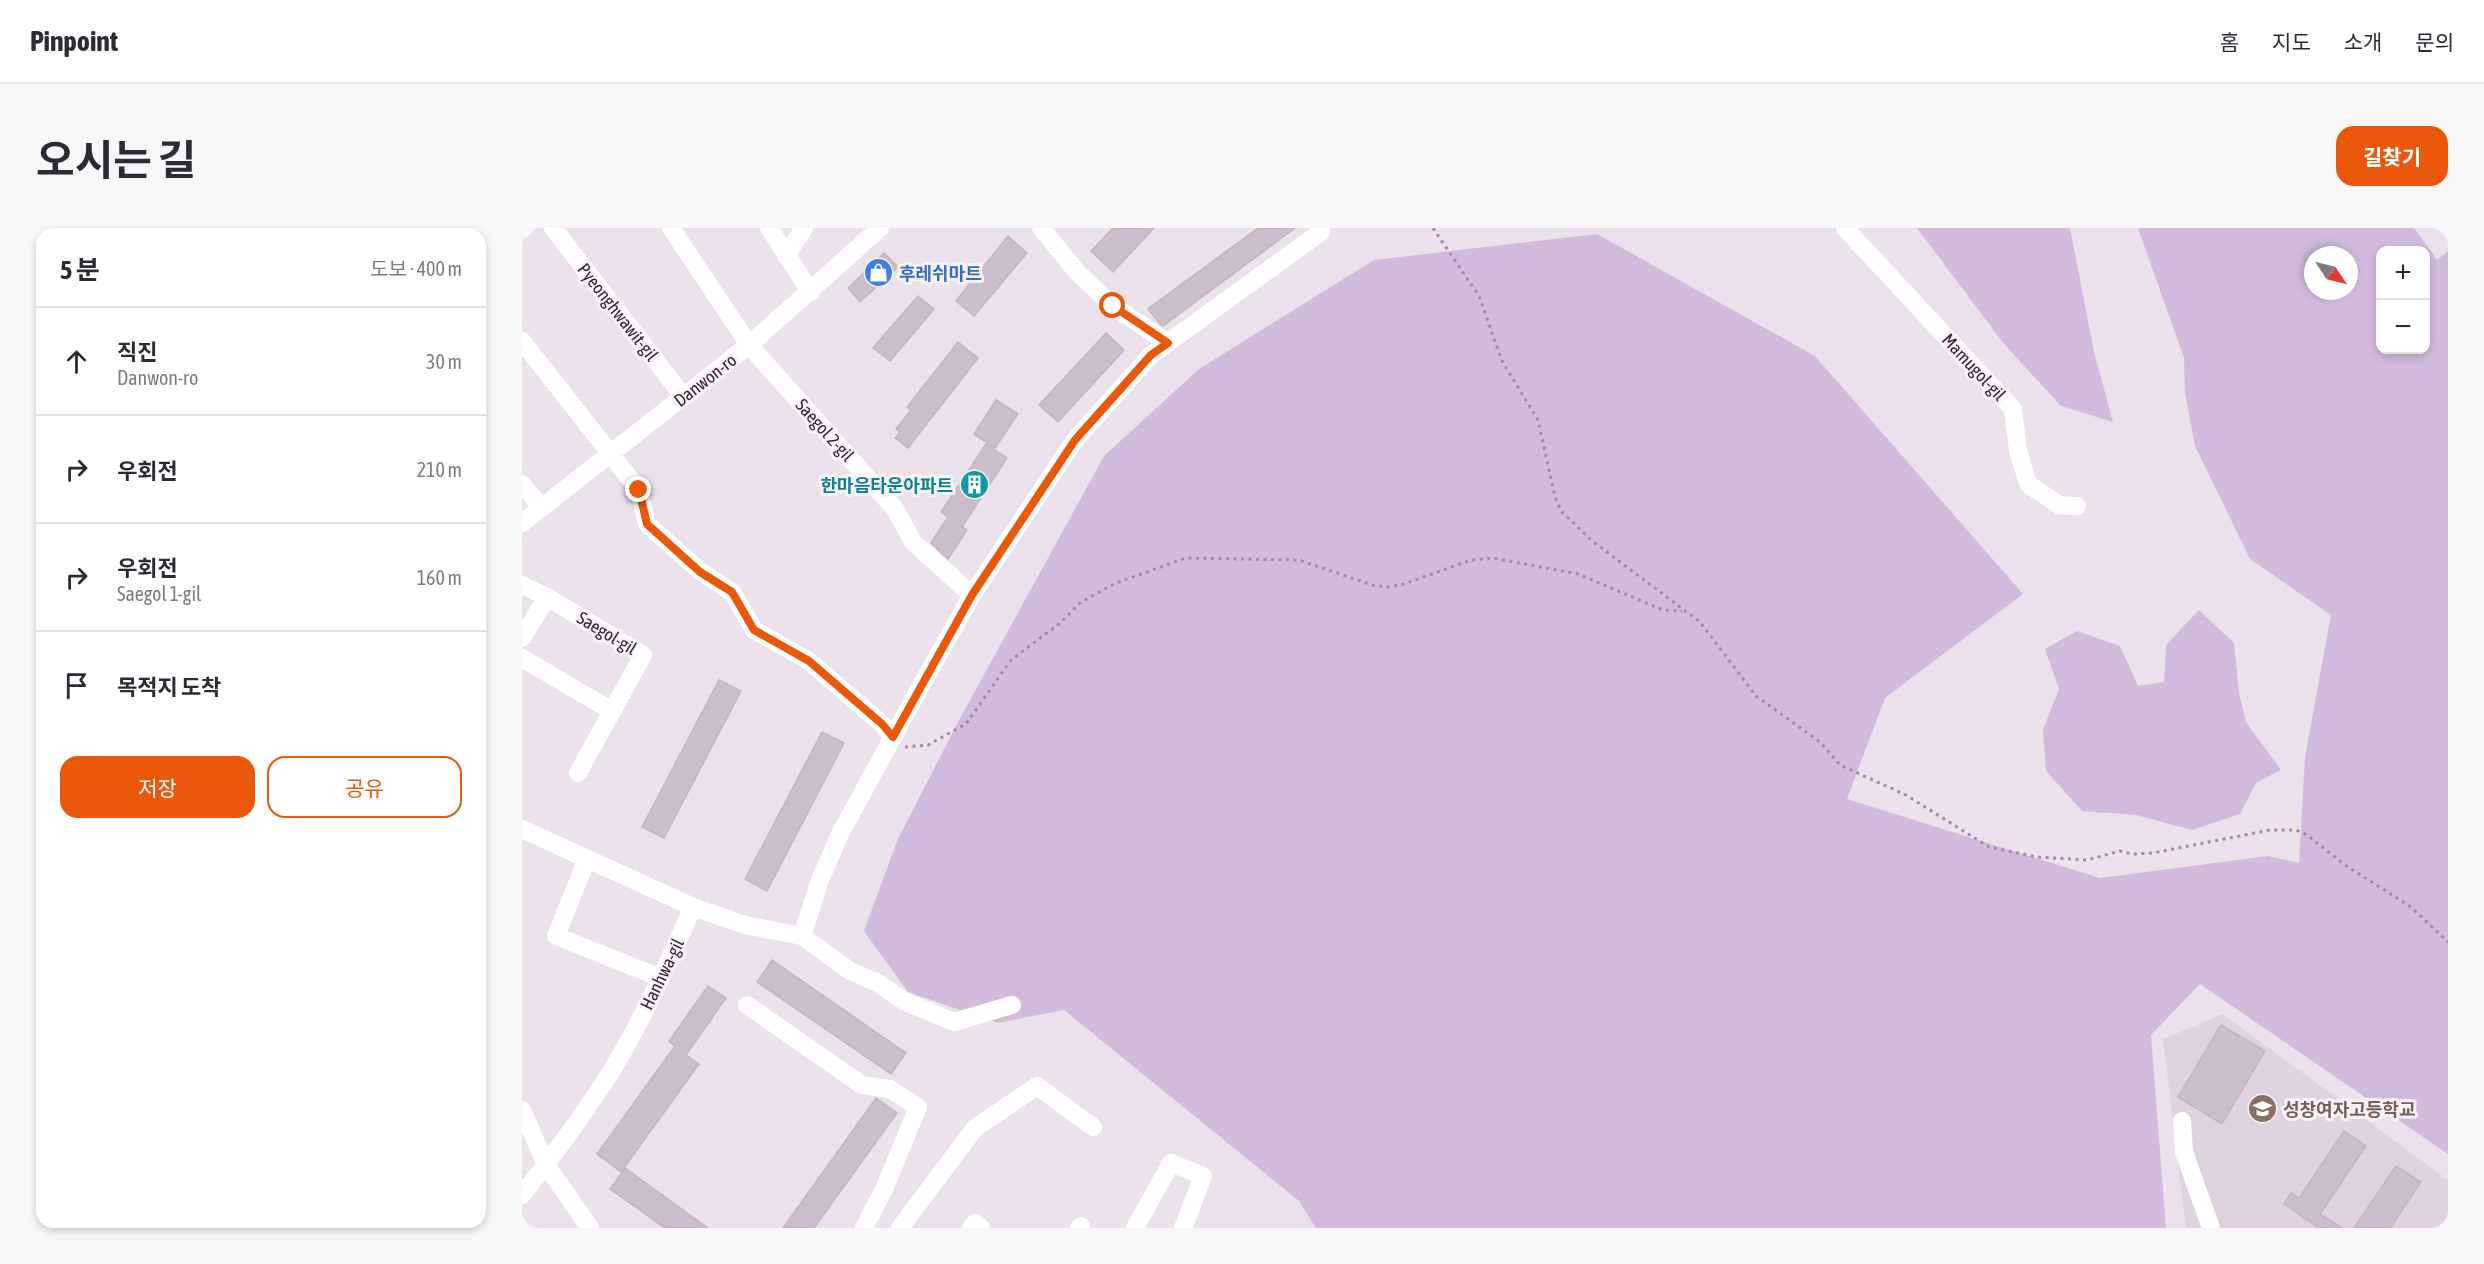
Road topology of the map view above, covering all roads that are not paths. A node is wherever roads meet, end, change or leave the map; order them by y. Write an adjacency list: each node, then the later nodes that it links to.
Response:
1 (553, 228): 14 (street, Pyeonghwawit-gil)
2 (671, 228): 13 (street)
3 (769, 228): 9 (street)
4 (804, 228): 9 (street)
5 (880, 228): 10 (street, Danwon-ro)
6 (1041, 228): 12 (street)
7 (1321, 228): 12 (street)
8 (1845, 228): 17 (street, Mamugol-gil)
9 (786, 256): 10 (street)
10 (811, 292): 13 (street, Danwon-ro)
11 (522, 341): 15 (street)
12 (1168, 343): 21 (street)
13 (749, 345): 14 (street, Danwon-ro); 21 (street, Saegol 2-gil)
14 (683, 396): 15 (street, Danwon-ro)
15 (612, 454): 18 (street, Danwon-ro); 26 (street)
16 (522, 484): 18 (street)
17 (2077, 506)
18 (542, 508): 19 (street, Danwon-ro)
19 (522, 523)
20 (522, 585): 22 (street, Saegol-gil)
21 (972, 595): 26 (street)
22 (547, 597): 23 (street); 25 (street, Saegol-gil)
23 (522, 638)
24 (522, 658): 25 (street)
25 (612, 711): 27 (street, Saegol-gil)
26 (893, 737): 31 (street)
27 (578, 773)
28 (522, 829): 29 (street)
29 (587, 859): 30 (street); 32 (street)
30 (693, 907): 31 (street); 32 (street, Hanhwa-gil)
31 (802, 936): 34 (street)
32 (661, 978): 38 (street, Hanhwa-gil)
33 (747, 1005): 41 (street)
34 (1012, 1005)
35 (522, 1110): 38 (street)
36 (2182, 1121): 47 (street)
37 (1093, 1127): 42 (street)
38 (546, 1165): 39 (street, Hanhwa-gil); 40 (street)
39 (522, 1195)
40 (590, 1228)
41 (864, 1228)
42 (900, 1228)
43 (971, 1228): 44 (street)
44 (981, 1228)
45 (1135, 1228): 46 (street)
46 (1183, 1228)
47 (2211, 1228)

